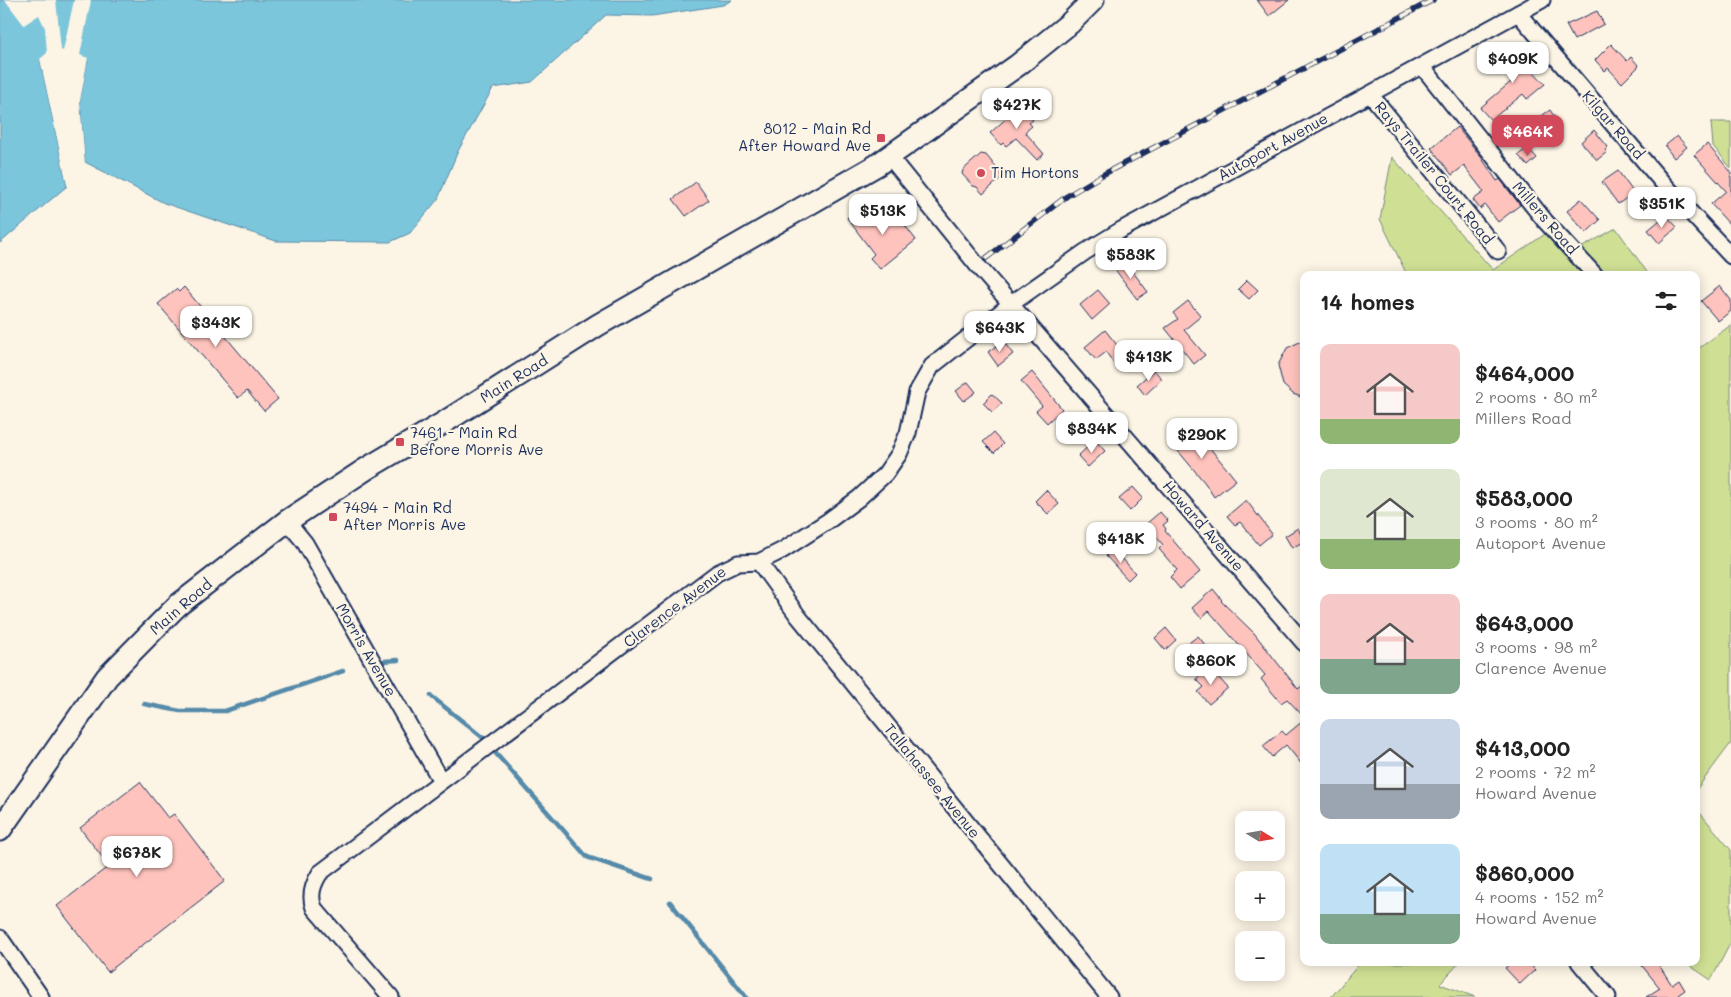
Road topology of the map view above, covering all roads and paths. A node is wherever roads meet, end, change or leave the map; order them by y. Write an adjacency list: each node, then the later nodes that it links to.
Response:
1 (1093, 0): 6 (main road, Main Road)
2 (1542, 0): 3 (street, Autoport Avenue)
3 (1518, 13): 4 (street, Autoport Avenue); 8 (street, Kilgar Road)
4 (1422, 66): 5 (street, Autoport Avenue); 9 (street, Millers Road)
5 (1370, 94): 7 (street, Rays Trailer Court Road); 10 (street, Autoport Avenue)
6 (890, 156): 10 (street, Howard Avenue); 11 (main road, Main Road)
7 (1498, 251)
8 (1731, 256)
9 (1591, 271)
10 (1011, 304): 12 (street, Clarence Avenue); 13 (street, Howard Avenue)
11 (287, 521): 14 (street, Morris Avenue); 15 (main road, Main Road)
12 (759, 562): 14 (street, Clarence Avenue); 20 (street, Tallahassee Avenue)
13 (1300, 638)
14 (441, 781): 19 (street, Clarence Avenue)
15 (0, 830)
16 (0, 938): 18 (street)
17 (1582, 966): 21 (street)
18 (41, 997)
19 (391, 997)
20 (1110, 997)
21 (1608, 997)

